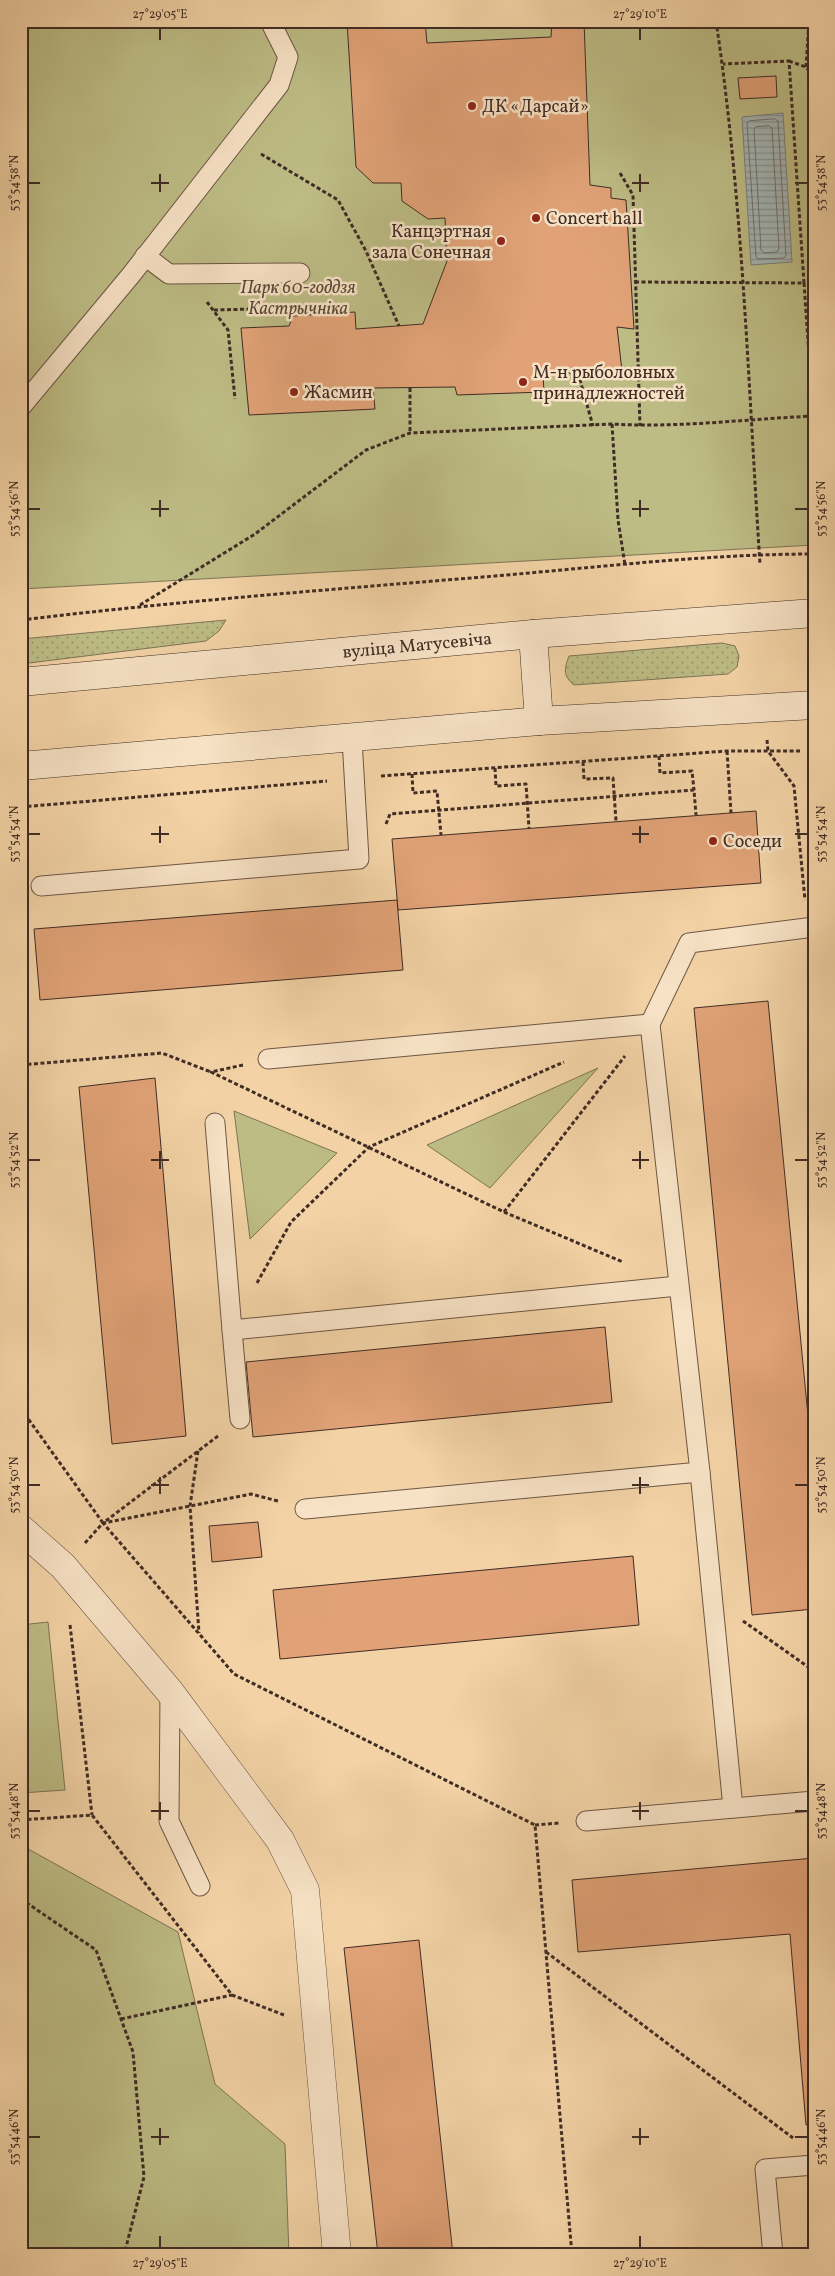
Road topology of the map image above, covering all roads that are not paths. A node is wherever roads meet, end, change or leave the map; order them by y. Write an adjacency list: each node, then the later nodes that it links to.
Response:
1 (270, 21): 2 (lane)
2 (145, 256): 3 (lane); 4 (lane)
3 (300, 273)
4 (21, 407)
5 (814, 613): 6 (main road, вуліца Матусевіча)
6 (533, 634): 7 (main road, вуліца Матусевіча); 9 (main road)
7 (21, 682)
8 (814, 705): 9 (main road)
9 (539, 721): 10 (main road)
10 (352, 739): 11 (main road); 12 (lane)
11 (21, 766)
12 (41, 886)
13 (811, 927): 14 (lane)
14 (650, 1024): 15 (lane); 17 (lane)
15 (268, 1059)
16 (215, 1123): 18 (lane)
17 (678, 1286): 18 (lane); 20 (lane)
18 (232, 1330): 19 (lane)
19 (240, 1419)
20 (700, 1472): 21 (lane); 25 (lane)
21 (305, 1509)
22 (21, 1529): 23 (main road)
23 (170, 1692): 27 (lane); 29 (main road)
24 (814, 1801): 25 (lane)
25 (734, 1808): 26 (lane)
26 (586, 1821)
27 (200, 1886)
28 (814, 2165): 30 (lane)
29 (337, 2255)
30 (773, 2255)

